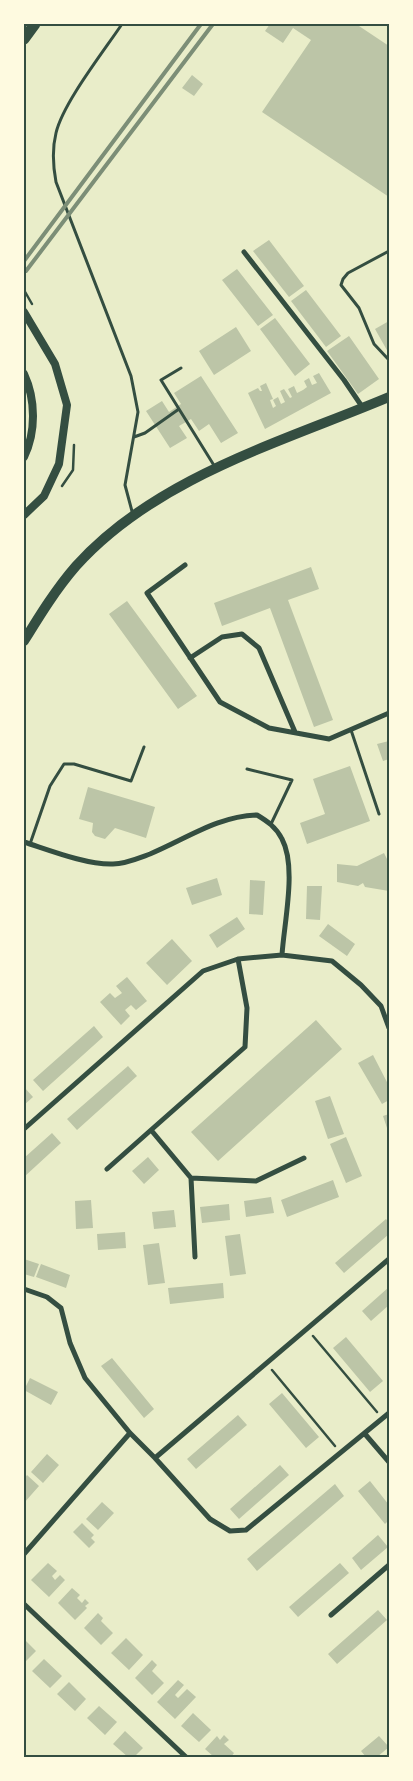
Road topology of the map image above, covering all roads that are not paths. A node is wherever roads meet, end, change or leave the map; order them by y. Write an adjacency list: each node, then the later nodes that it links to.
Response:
1 (35, 24): 3 (highway)
2 (122, 24): 13 (lane)
3 (24, 40)
4 (389, 251): 7 (lane)
5 (244, 252): 11 (street)
6 (24, 312): 16 (street)
7 (389, 360)
8 (181, 368): 12 (lane)
9 (24, 374): 14 (street)
10 (389, 397): 11 (main road)
11 (363, 408): 15 (main road)
12 (179, 409): 13 (lane); 15 (lane)
13 (134, 437): 17 (lane)
14 (24, 457)
15 (216, 468): 17 (main road)
16 (24, 515)
17 (134, 517): 19 (main road)
18 (185, 565): 20 (street)
19 (24, 640)
20 (190, 658): 23 (street); 23 (street)
21 (389, 713): 22 (street)
22 (351, 730): 23 (street); 26 (lane)
23 (294, 732)
24 (144, 747): 29 (lane)
25 (247, 769): 27 (lane)
26 (379, 814)
27 (271, 824): 29 (street); 30 (street)
28 (24, 842): 29 (street)
29 (30, 844)
30 (282, 955): 31 (street); 32 (street)
31 (238, 959): 33 (street); 34 (street)
32 (389, 1028)
33 (24, 1129)
34 (152, 1130): 36 (street); 37 (street)
35 (304, 1158): 37 (street)
36 (107, 1169)
37 (191, 1178): 38 (street)
38 (195, 1257)
39 (389, 1259): 44 (street)
40 (24, 1289): 42 (street)
41 (389, 1413): 43 (street)
42 (130, 1433): 44 (street); 46 (street)
43 (365, 1434): 44 (street); 45 (street)
44 (155, 1458)
45 (389, 1462)
46 (24, 1554)
47 (389, 1565): 49 (street)
48 (24, 1604): 50 (street)
49 (331, 1615)
50 (186, 1757)

